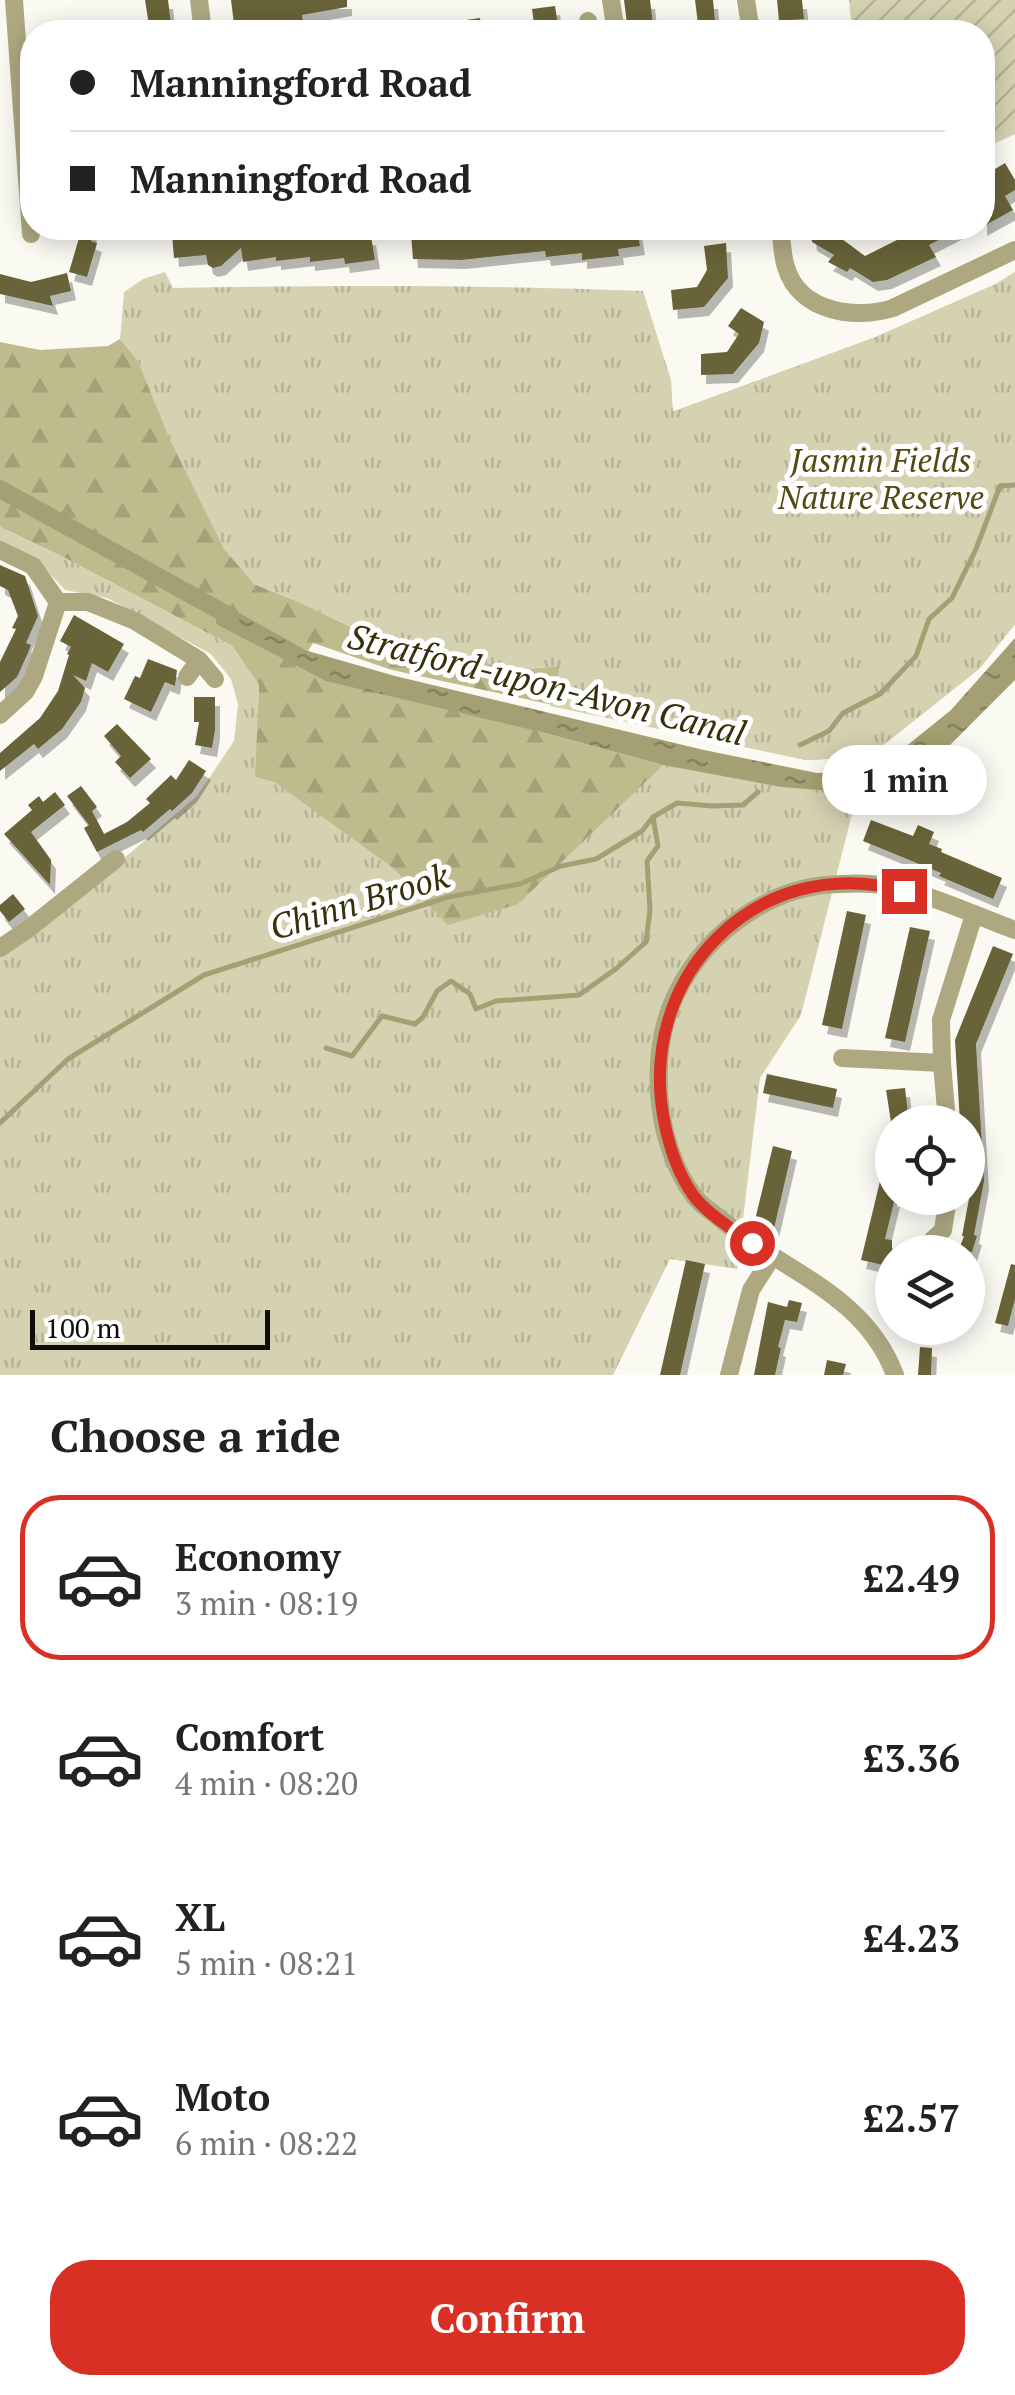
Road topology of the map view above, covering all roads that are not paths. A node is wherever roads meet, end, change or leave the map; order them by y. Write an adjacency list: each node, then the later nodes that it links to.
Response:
1 (14, 0): 2 (street)
2 (20, 83)
3 (782, 240): 4 (street)
4 (1015, 250)
5 (0, 550): 6 (street)
6 (58, 602): 7 (street); 10 (street)
7 (199, 660): 8 (street); 9 (street)
8 (187, 677)
9 (215, 679)
10 (0, 714)
11 (116, 859): 13 (street)
12 (86, 860): 13 (street)
13 (98, 875): 16 (street)
14 (974, 916): 15 (street); 18 (street); 20 (street)
15 (1015, 930)
16 (0, 948)
17 (842, 1058): 18 (street)
18 (942, 1063): 19 (street)
19 (946, 1105)
20 (772, 1257): 21 (street); 22 (street)
21 (729, 1375)
22 (895, 1375)

